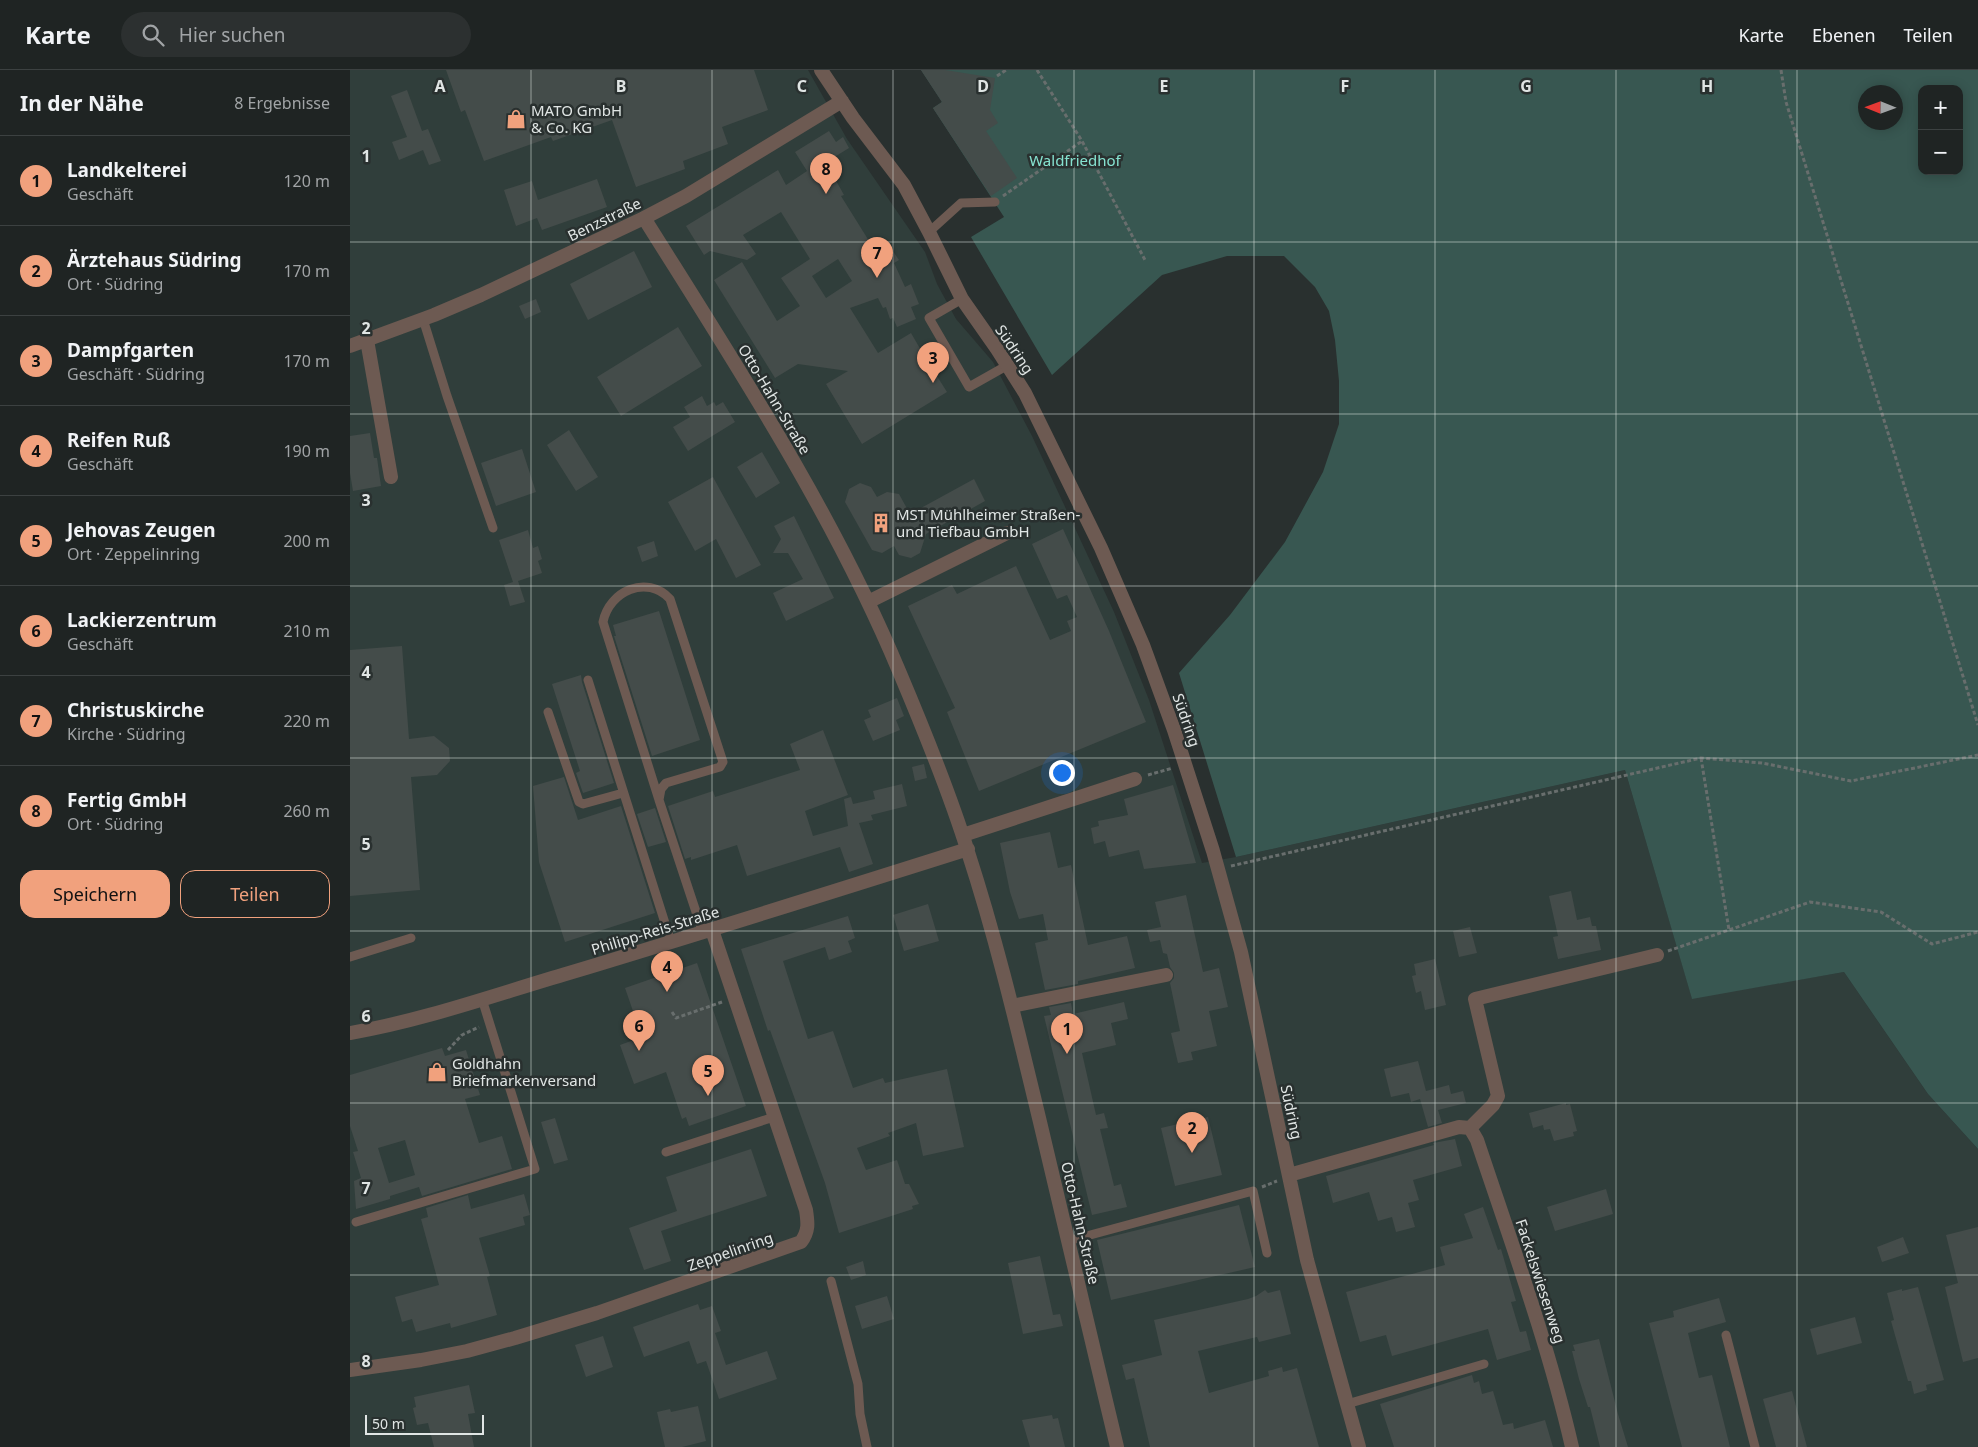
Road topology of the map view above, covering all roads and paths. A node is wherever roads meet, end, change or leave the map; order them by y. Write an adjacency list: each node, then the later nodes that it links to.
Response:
1 (821, 70): 6 (street, Südring)
2 (1006, 70): 5 (path)
3 (1037, 70): 7 (path)
4 (1781, 70): 23 (path)
5 (997, 76)
6 (842, 101): 9 (street, Benzstraße); 10 (street, Südring)
7 (1082, 141): 8 (path); 11 (path)
8 (995, 202): 10 (lane)
9 (644, 218): 13 (street, Benzstraße); 20 (street, Otto-Hahn-Straße)
10 (929, 232): 12 (street, Südring)
11 (1145, 260)
12 (962, 299): 16 (street, Südring); 16 (lane)
13 (423, 319): 14 (street, Benzstraße); 18 (lane)
14 (367, 340): 15 (street, Benzstraße); 17 (street)
15 (350, 346)
16 (1008, 365): 26 (street, Südring)
17 (391, 477)
18 (493, 528)
19 (1008, 533): 20 (street)
20 (868, 602): 30 (street, Otto-Hahn-Straße)
21 (588, 680): 28 (lane)
22 (548, 712): 28 (lane)
23 (1978, 725)
24 (1978, 755): 25 (path)
25 (1701, 758): 32 (path); 33 (path)
26 (1185, 764): 27 (path); 32 (street, Südring)
27 (1135, 779): 30 (street)
28 (623, 793): 37 (lane)
29 (659, 800): 29 (lane); 34 (lane)
30 (963, 835): 31 (street, Otto-Hahn-Straße)
31 (968, 849): 34 (street, Philipp-Reis-Straße); 43 (street, Otto-Hahn-Straße)
32 (1218, 869): 51 (street, Südring)
33 (1729, 930): 35 (path); 38 (path)
34 (707, 931): 37 (street, Philipp-Reis-Straße); 41 (street, Zeppelinring)
35 (1978, 932)
36 (411, 938): 39 (lane)
37 (671, 942): 42 (street, Philipp-Reis-Straße)
38 (1658, 955): 49 (street)
39 (350, 956)
40 (1166, 975): 43 (street)
41 (734, 997): 44 (path); 48 (street, Zeppelinring)
42 (482, 999): 45 (lane); 46 (street, Philipp-Reis-Straße)
43 (1012, 1006): 54 (street, Otto-Hahn-Straße)
44 (672, 1012)
45 (490, 1023): 47 (path); 53 (lane)
46 (350, 1033)
47 (448, 1050)
48 (774, 1117): 50 (lane); 59 (street, Zeppelinring)
49 (1470, 1128): 51 (street); 64 (street, Fackelswiesenweg)
50 (666, 1152)
51 (1288, 1175): 52 (path); 60 (street, Südring)
52 (1252, 1192): 54 (lane); 55 (lane)
53 (356, 1222)
54 (1068, 1241): 62 (street, Otto-Hahn-Straße)
55 (1267, 1253)
56 (831, 1281): 61 (lane)
57 (1726, 1336): 65 (lane)
58 (1484, 1364): 60 (lane)
59 (350, 1370)
60 (1347, 1404): 63 (street, Südring)
61 (867, 1447)
62 (1117, 1447)
63 (1359, 1447)
64 (1572, 1447)
65 (1756, 1447)

